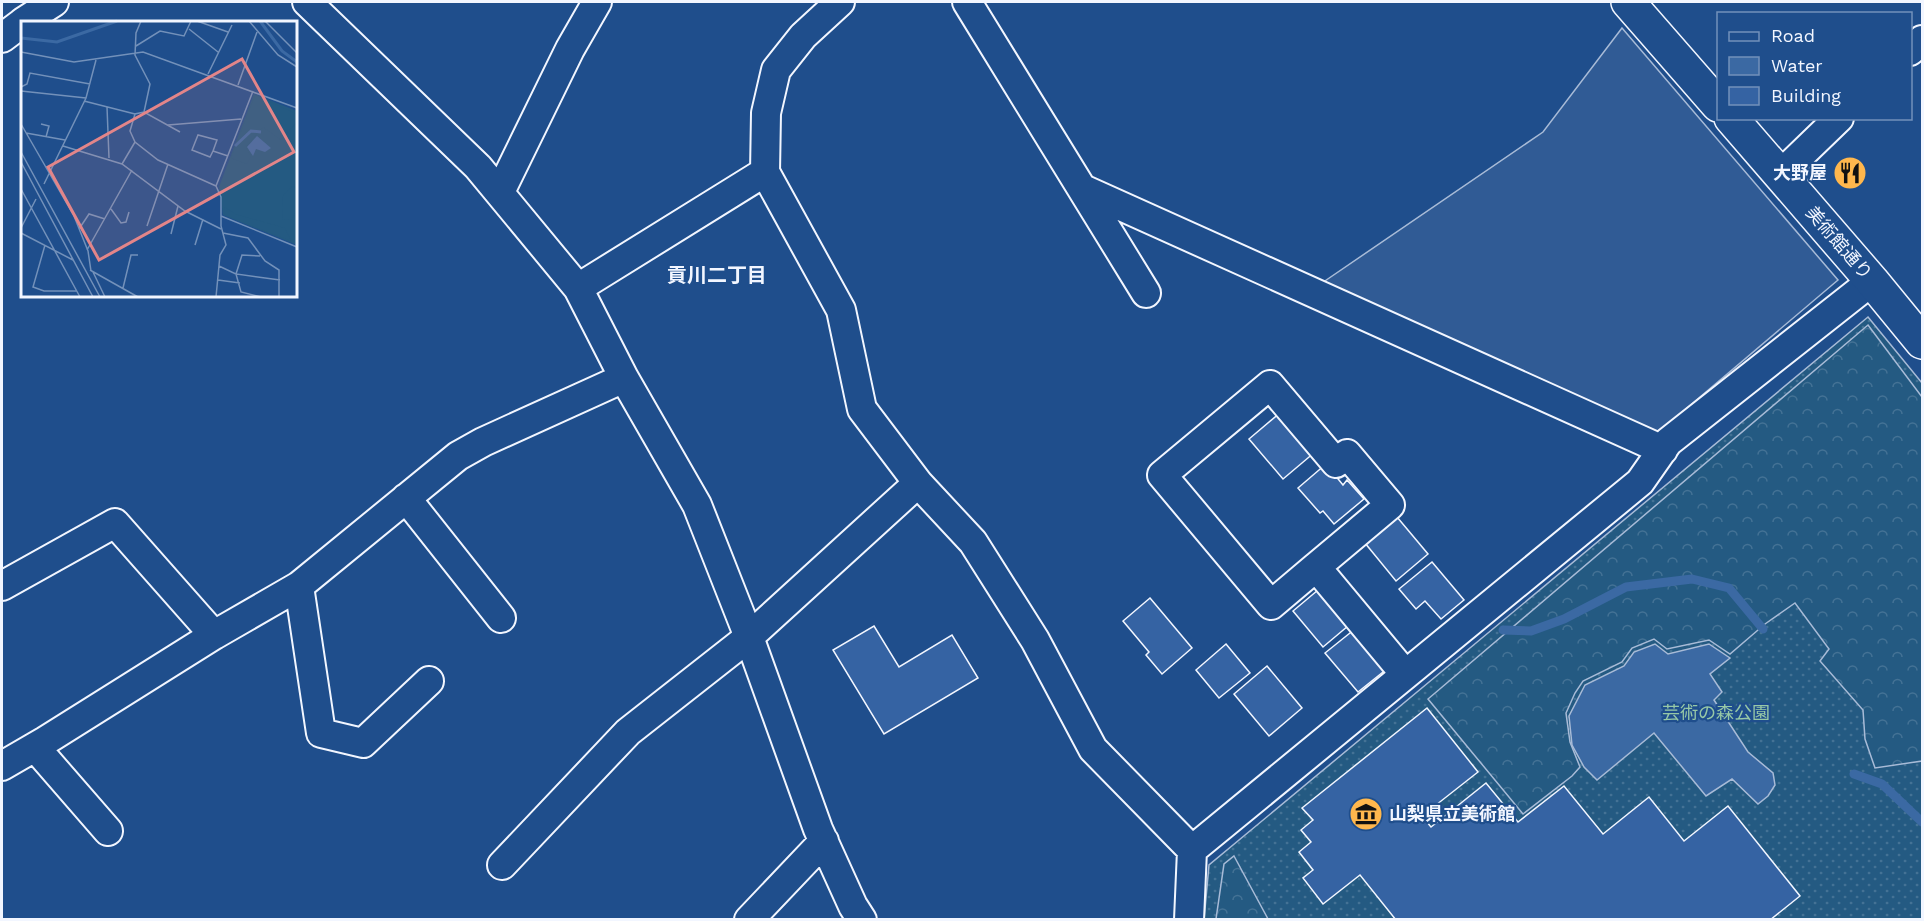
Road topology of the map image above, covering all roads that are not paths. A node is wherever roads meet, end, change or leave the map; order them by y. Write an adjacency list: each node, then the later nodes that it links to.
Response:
1 (54, 2): 7 (street)
2 (307, 2): 16 (street)
3 (597, 2): 16 (street)
4 (840, 2): 13 (street)
5 (967, 2): 15 (street)
6 (1628, 2): 10 (highway)
7 (26, 21)
8 (21, 24): 9 (street)
9 (2, 38)
10 (1717, 103)
11 (1733, 120): 14 (highway, 美術館通り)
12 (1837, 120): 14 (street)
13 (765, 172): 18 (street); 23 (street)
14 (1780, 175): 17 (highway, 美術館通り)
15 (1083, 189): 19 (street); 22 (street)
16 (500, 192): 18 (street)
17 (1872, 281): 20 (highway, 美術館通り); 22 (street)
18 (578, 288): 21 (street)
19 (1146, 293)
20 (1923, 342)
21 (624, 378): 24 (street); 30 (street)
22 (1663, 450): 31 (street)
23 (918, 483): 30 (street); 37 (street)
24 (406, 498): 27 (street); 28 (street)
25 (1316, 567): 25 (street); 31 (street)
26 (2, 586): 29 (street)
27 (300, 586): 29 (street); 32 (street)
28 (501, 618)
29 (214, 635): 33 (street)
30 (749, 637): 36 (street); 38 (street)
31 (1405, 674): 37 (street)
32 (429, 681)
33 (35, 747): 34 (street); 35 (street)
34 (2, 765)
35 (108, 831)
36 (824, 842): 39 (street); 40 (street)
37 (1192, 850): 41 (street)
38 (502, 865)
39 (749, 920)
40 (862, 920)
41 (1189, 920)

